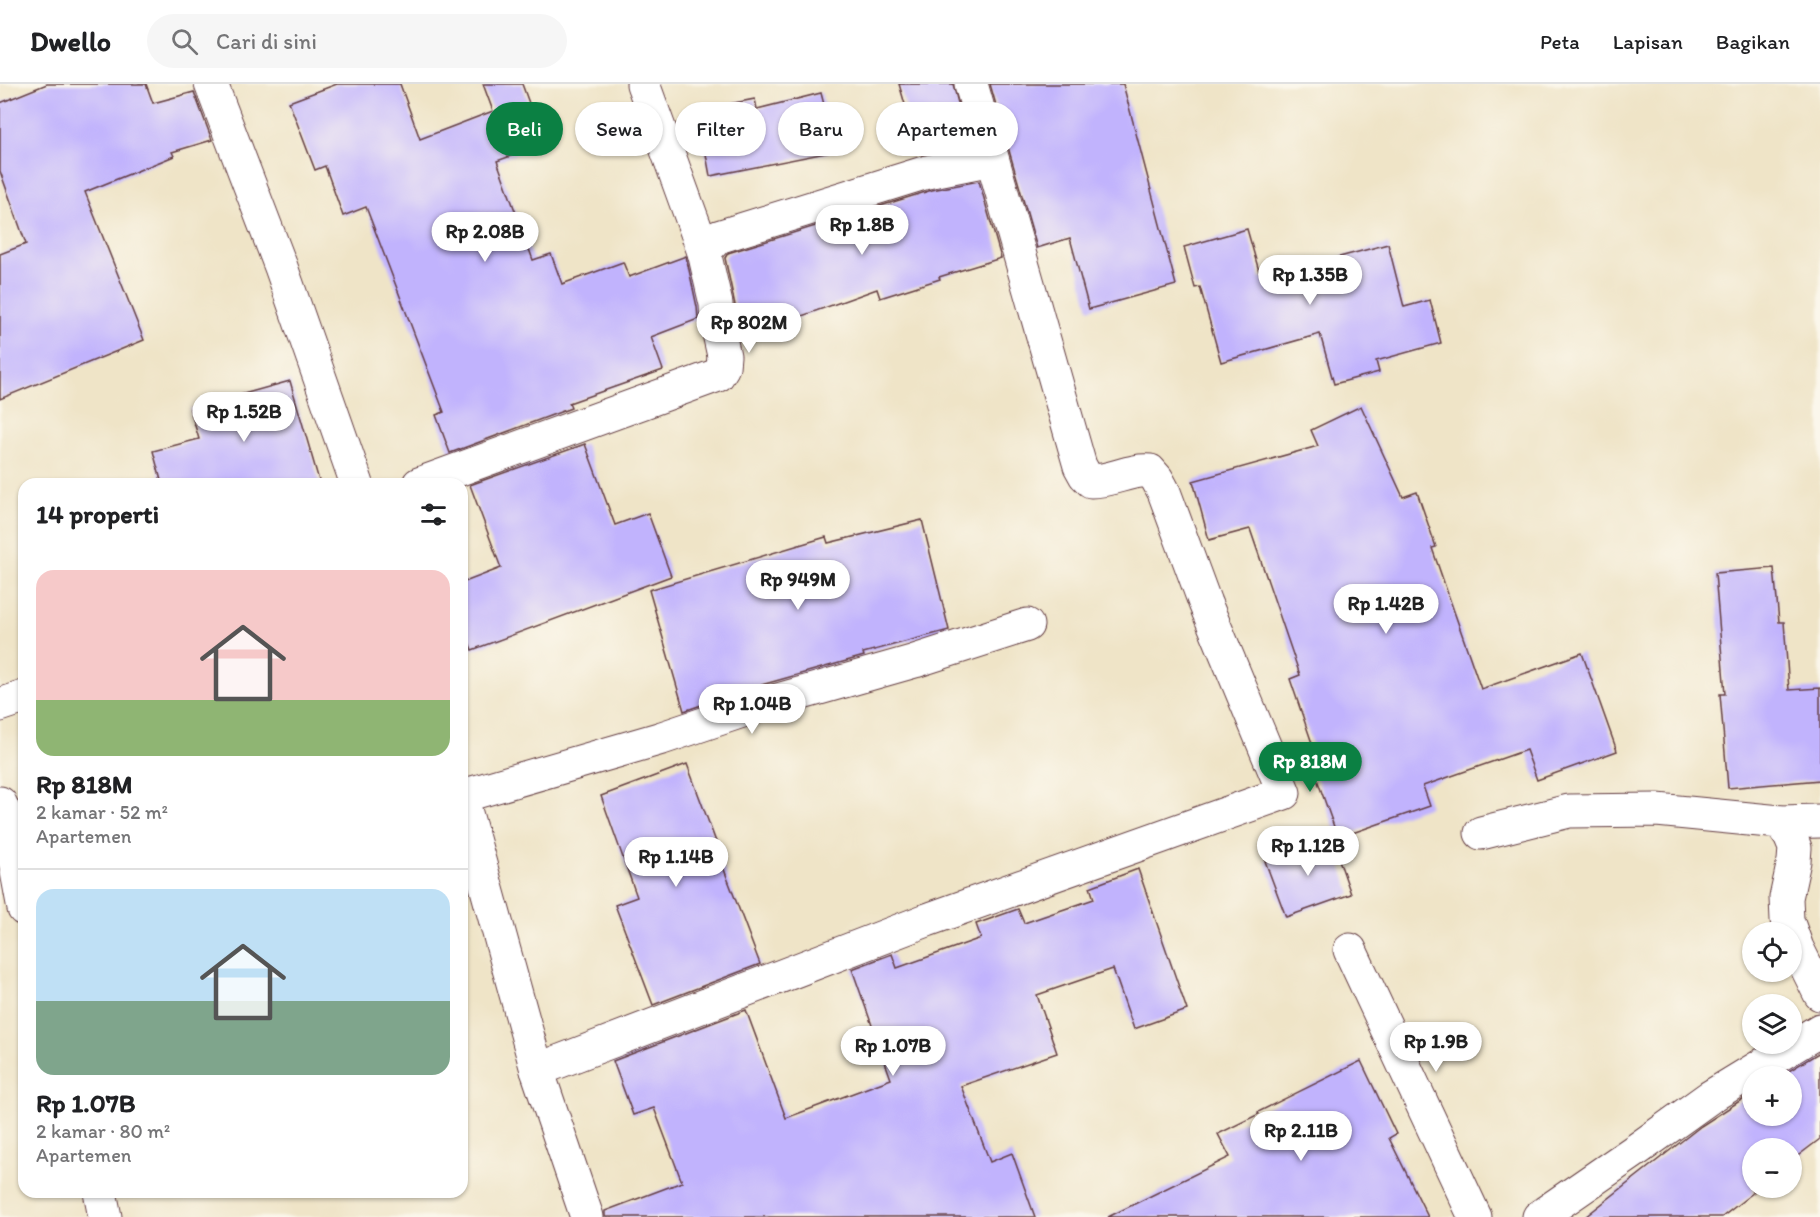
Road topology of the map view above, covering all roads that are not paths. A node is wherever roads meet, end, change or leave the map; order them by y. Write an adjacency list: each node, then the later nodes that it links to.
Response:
1 (211, 84): 6 (street)
2 (643, 84): 5 (street)
3 (971, 84): 4 (street)
4 (992, 159): 5 (street); 21 (street)
5 (704, 252): 7 (street)
6 (355, 478)
7 (435, 478)
8 (1026, 625): 11 (street)
9 (18, 699): 10 (street)
10 (0, 705)
11 (468, 796)
12 (2, 814): 17 (street)
13 (468, 820): 21 (street)
14 (1820, 821): 15 (street)
15 (1780, 822): 16 (street); 19 (street)
16 (1481, 833)
17 (18, 883)
18 (1350, 950): 25 (street)
19 (1820, 994)
20 (1820, 1030): 26 (street)
21 (537, 1070): 24 (street)
22 (101, 1198): 23 (street)
23 (105, 1217)
24 (587, 1217)
25 (1475, 1217)
26 (1539, 1217)

